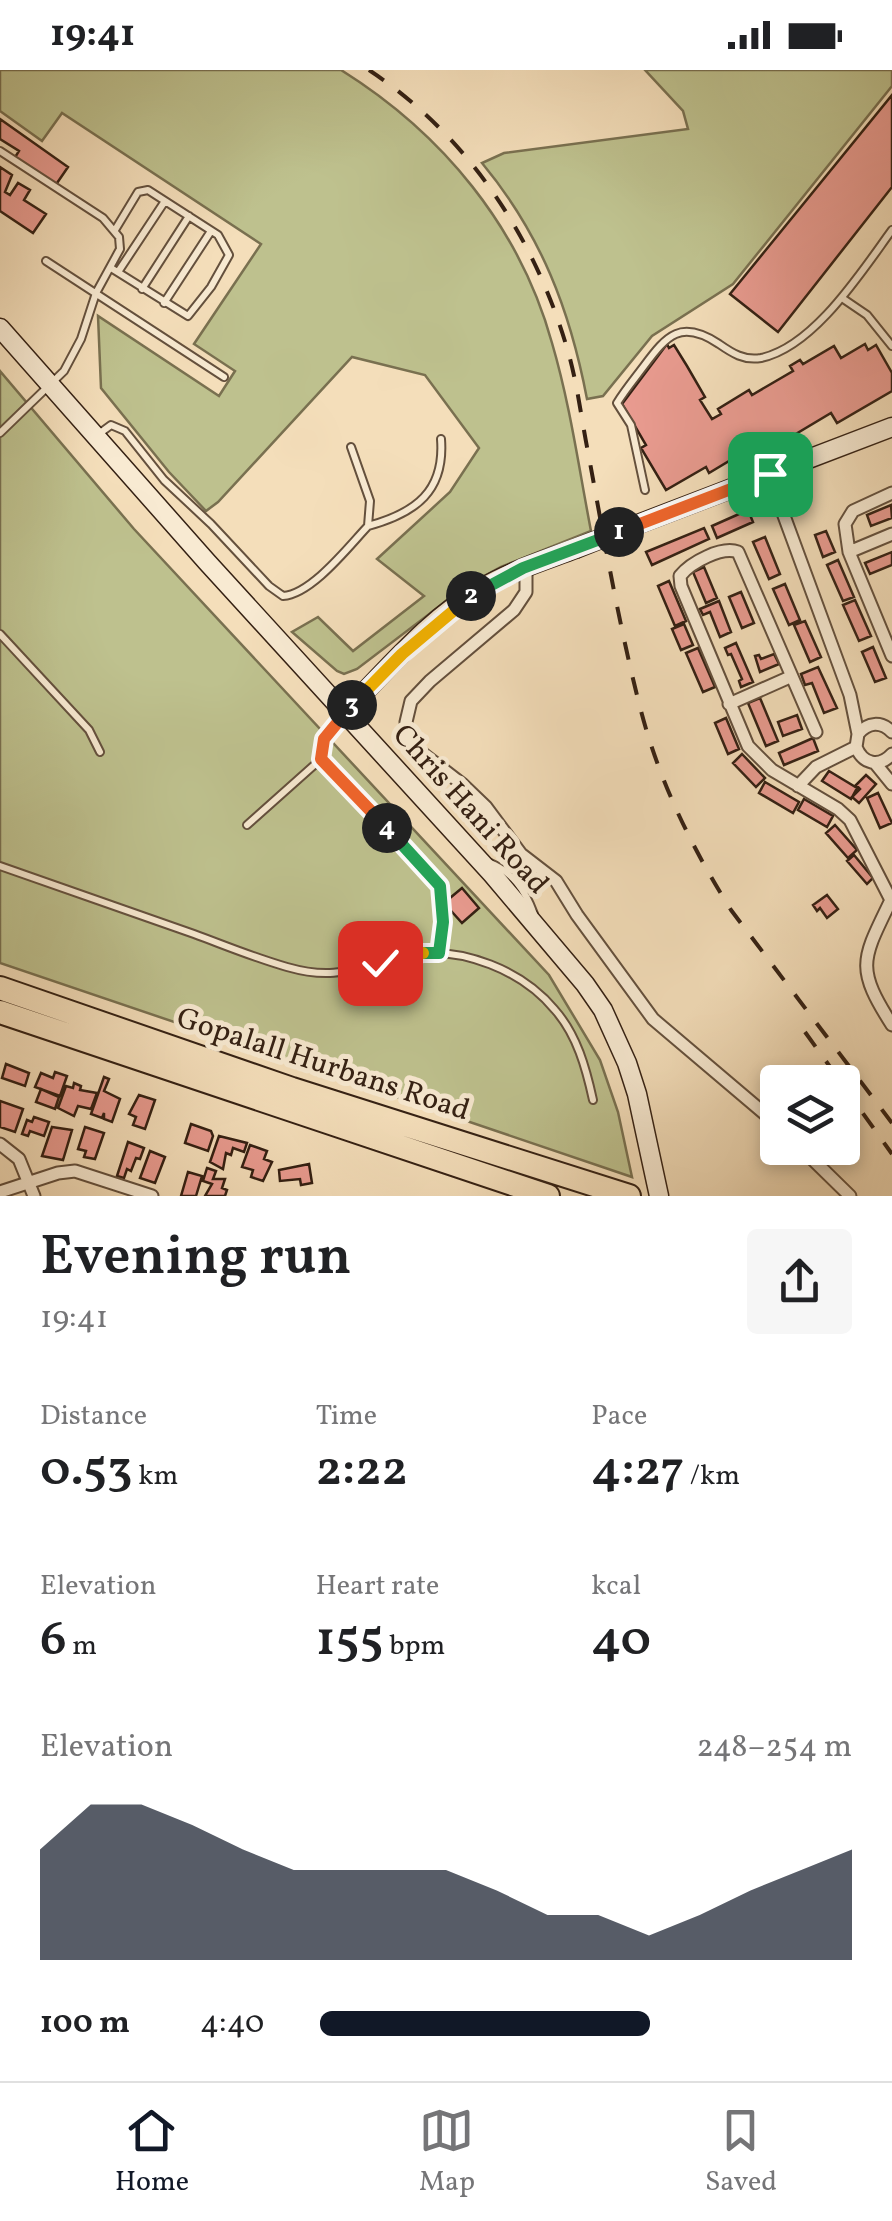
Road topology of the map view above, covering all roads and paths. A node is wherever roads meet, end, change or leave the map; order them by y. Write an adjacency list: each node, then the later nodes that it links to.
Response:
1 (0, 151): 4 (lane)
2 (166, 200): 3 (lane); 4 (lane); 8 (lane)
3 (189, 216): 6 (lane); 9 (lane)
4 (115, 230): 8 (lane)
5 (892, 230): 11 (lane)
6 (211, 231): 12 (lane); 12 (lane)
7 (46, 261): 10 (lane)
8 (114, 270): 9 (lane); 10 (lane)
9 (142, 289): 12 (lane)
10 (96, 294): 15 (lane); 16 (lane)
11 (842, 298): 14 (lane); 23 (lane)
12 (164, 303)
13 (0, 328): 16 (street, Chris Hani Road)
14 (892, 346)
15 (224, 377)
16 (50, 388): 18 (lane); 19 (street, Chris Hani Road)
17 (892, 426): 22 (street)
18 (0, 432)
19 (95, 437): 25 (lane); 35 (street, Chris Hani Road)
20 (440, 439): 25 (lane)
21 (351, 447): 25 (lane)
22 (770, 474): 28 (street, bridge); 33 (street)
23 (645, 490)
24 (892, 494): 27 (street)
25 (368, 526)
26 (892, 534): 27 (street)
27 (849, 552): 30 (street)
28 (526, 567): 35 (street); 56 (street)
29 (0, 634): 40 (lane)
30 (888, 636): 31 (street)
31 (892, 656)
32 (790, 677): 34 (street); 34 (street); 38 (street)
33 (850, 695): 36 (street); 39 (street)
34 (729, 704): 47 (street)
35 (344, 712): 43 (lane); 60 (street, Chris Hani Road)
36 (877, 724): 37 (street); 39 (street)
37 (891, 730)
38 (816, 732)
39 (857, 740): 42 (street); 44 (street)
40 (100, 752)
41 (891, 755): 44 (street); 45 (street)
42 (839, 758): 44 (street); 47 (street)
43 (321, 759): 48 (lane); 51 (lane)
44 (870, 762): 46 (street)
45 (892, 774)
46 (892, 784)
47 (798, 786): 50 (street)
48 (248, 824)
49 (0, 866): 51 (lane)
50 (892, 901): 54 (street)
51 (439, 953): 55 (lane)
52 (0, 988): 65 (highway, Gopalall Hurbans Road)
53 (0, 1012): 64 (highway, Gopalall Hurbans Road)
54 (892, 1026)
55 (593, 1100)
56 (760, 1110)
57 (0, 1144): 59 (street)
58 (818, 1165): 66 (street)
59 (29, 1182): 61 (street); 62 (street); 63 (street)
60 (658, 1190)
61 (0, 1192)
62 (147, 1195)
63 (34, 1196)
64 (548, 1196)
65 (629, 1196)
66 (850, 1196)

